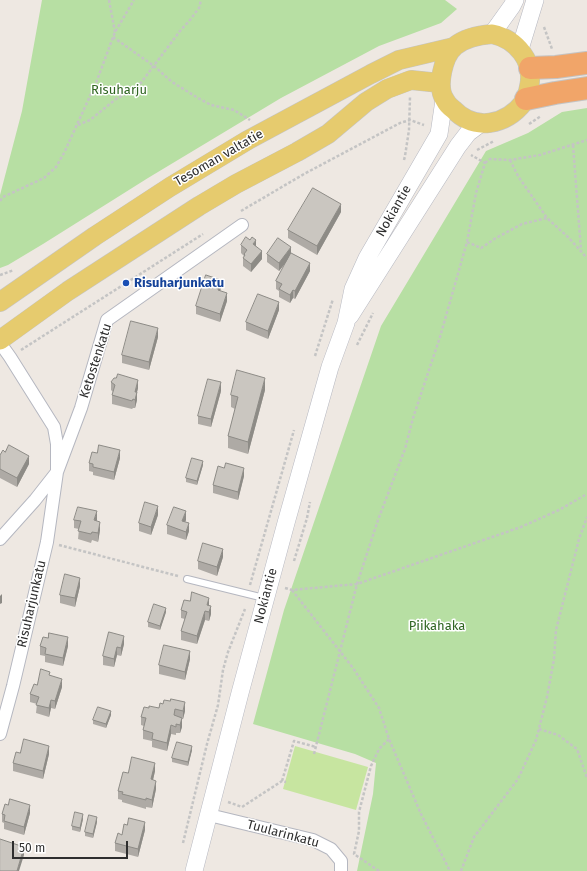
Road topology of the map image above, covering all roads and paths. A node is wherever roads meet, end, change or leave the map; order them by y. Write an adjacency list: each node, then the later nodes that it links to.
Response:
1 (109, 0): 6 (path)
2 (134, 0): 6 (path)
3 (201, 0): 12 (path)
4 (515, 0): 7 (main road)
5 (535, 0): 10 (main road)
6 (115, 32): 8 (path)
7 (492, 34): 9 (main road); 10 (main road)
8 (113, 38): 12 (path); 19 (path)
9 (454, 47): 15 (main road); 34 (main road, Tesoman valtatie)
10 (525, 58): 11 (highway); 16 (main road)
11 (587, 63)
12 (154, 66): 17 (path); 19 (path)
13 (587, 88): 16 (highway)
14 (410, 92): 24 (path)
15 (442, 92): 18 (main road); 36 (main road, Nokiantie); 37 (main road)
16 (526, 99): 18 (main road)
17 (254, 122)
18 (480, 124): 36 (main road, Nokiantie)
19 (78, 125): 26 (path)
20 (587, 140): 21 (path)
21 (572, 145): 23 (path); 30 (path)
22 (467, 160): 25 (path)
23 (510, 160): 25 (path); 27 (path)
24 (402, 162)
25 (485, 163): 29 (path)
26 (0, 201)
27 (547, 218): 29 (path); 30 (path)
28 (242, 224): 40 (street, Ketostenkatu)
29 (466, 242): 48 (path)
30 (581, 251): 31 (path)
31 (587, 258)
32 (16, 269): 33 (path)
33 (0, 275)
34 (0, 302)
35 (375, 309): 39 (path)
36 (346, 323): 51 (main road, Nokiantie)
37 (0, 340)
38 (0, 343): 40 (street)
39 (356, 345)
40 (57, 472): 44 (street, Ketostenkatu); 45 (street, Risuharjunkatu)
41 (587, 494): 48 (path)
42 (311, 498): 46 (path)
43 (587, 517): 53 (path)
44 (0, 539)
45 (47, 542): 47 (path); 54 (street, Risuharjunkatu)
46 (292, 563)
47 (187, 579): 51 (lane)
48 (357, 584): 50 (path); 52 (path)
49 (280, 587): 50 (path)
50 (292, 590): 52 (path)
51 (266, 599): 61 (main road, Nokiantie)
52 (340, 653): 55 (path); 56 (path)
53 (539, 729): 58 (path); 66 (path)
54 (0, 734)
55 (389, 739): 64 (path); 65 (path)
56 (316, 747): 57 (path); 59 (path)
57 (314, 754)
58 (587, 778)
59 (282, 781): 60 (path); 61 (path)
60 (286, 782)
61 (216, 817): 62 (main road, Nokiantie); 63 (street, Tuularinkatu)
62 (194, 871)
63 (341, 871)
64 (379, 871)
65 (450, 871)
66 (461, 871)

